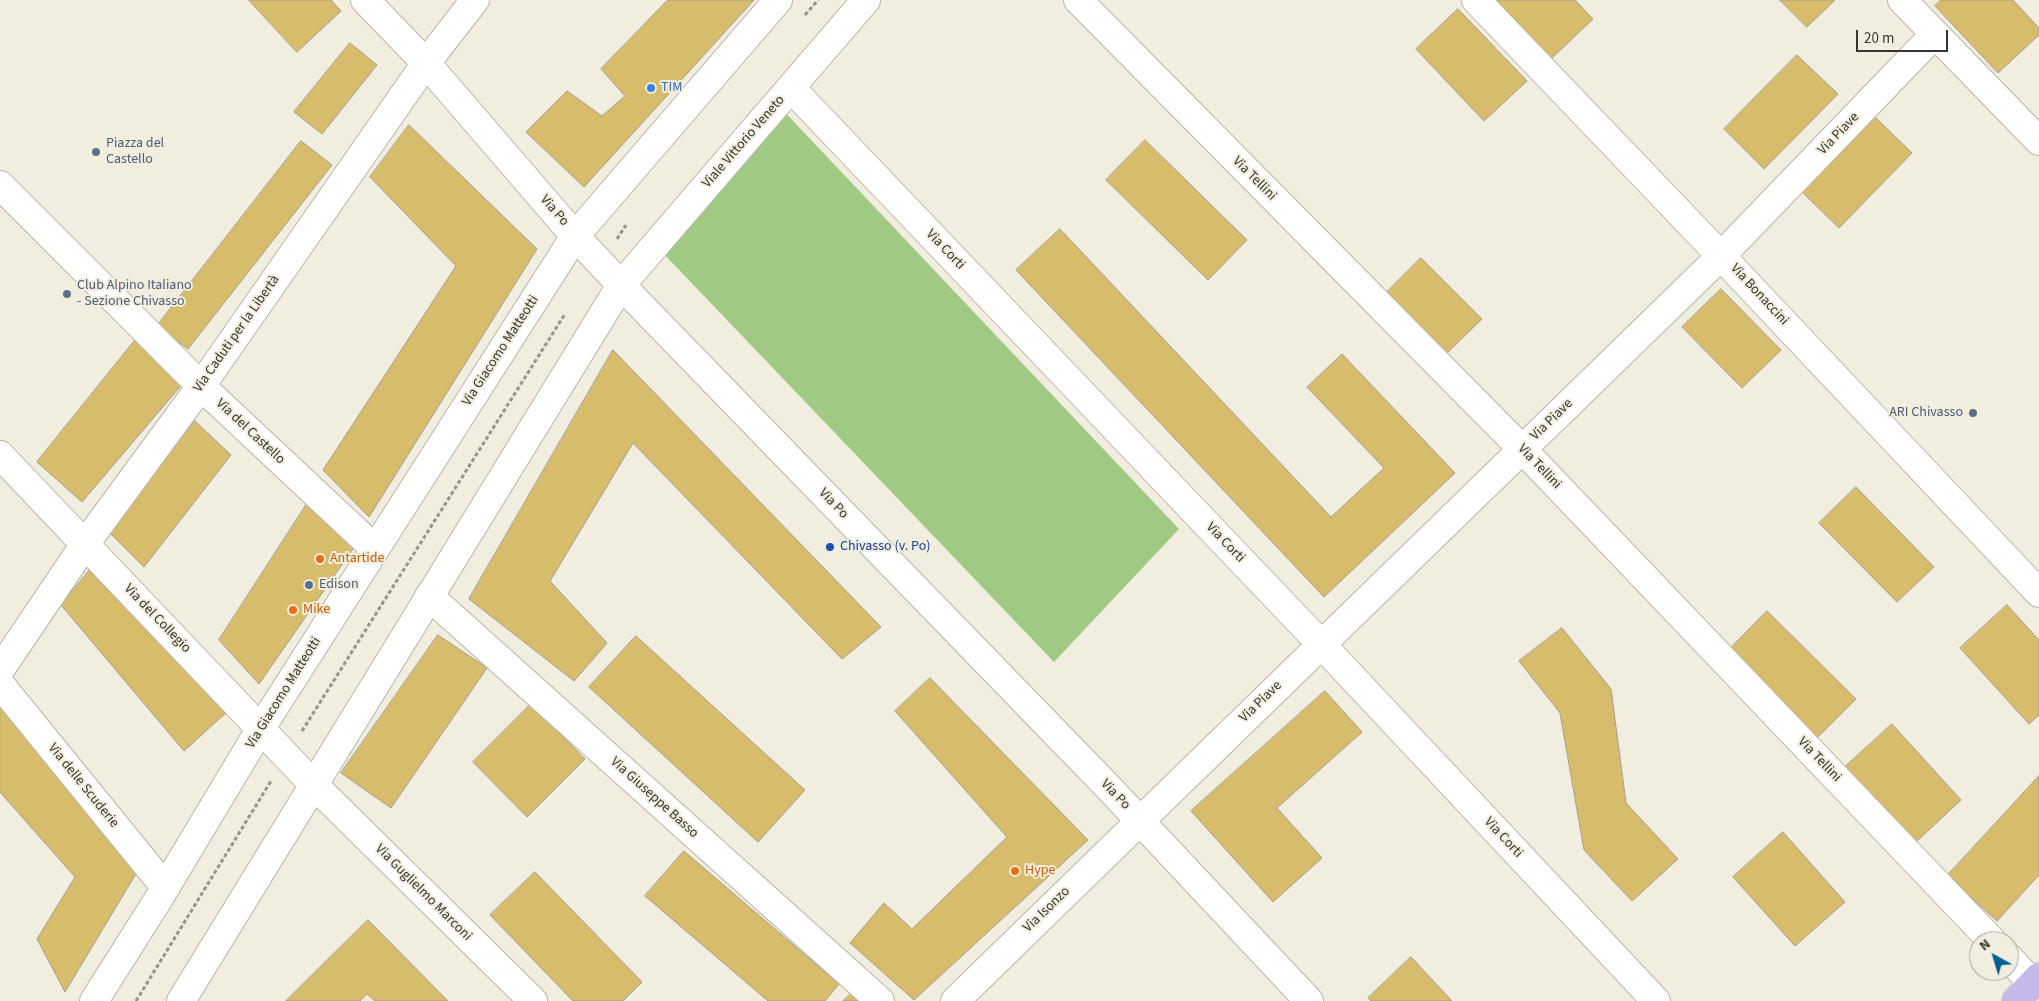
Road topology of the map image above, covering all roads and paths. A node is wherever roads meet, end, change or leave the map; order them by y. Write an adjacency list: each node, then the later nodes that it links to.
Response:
1 (365, 0): 9 (street, Via Po)
2 (475, 0): 9 (street, Via Caduti per la Libertà)
3 (778, 0): 13 (street)
4 (866, 0): 10 (street, Viale Vittorio Veneto)
5 (1078, 0): 17 (street, Via Tellini)
6 (1476, 0): 14 (street, Via Bonaccini)
7 (1902, 0): 8 (street)
8 (1935, 34): 11 (street); 14 (street, Via Piave)
9 (426, 63): 13 (street, Via Po); 16 (street, Via Caduti per la Libertà)
10 (791, 88): 15 (street, Viale Vittorio Veneto); 23 (street, Via Corti)
11 (2039, 141)
12 (0, 185): 16 (street, Via del Castello)
13 (575, 236): 15 (street, Via Po); 20 (street, Via Giacomo Matteotti)
14 (1721, 256): 17 (street, Via Piave); 21 (street, Via Bonaccini)
15 (621, 285): 22 (street); 28 (street, Via Po)
16 (201, 386): 19 (street, Via Caduti per la Libertà); 20 (street, Via del Castello)
17 (1522, 449): 23 (street, Via Piave); 30 (street, Via Tellini)
18 (0, 455): 19 (street, Via del Collegio)
19 (85, 544): 24 (street, Via Caduti per la Libertà); 26 (street, Via del Collegio)
20 (375, 549): 26 (street, Via Giacomo Matteotti)
21 (2039, 593)
22 (429, 596): 27 (street); 36 (street, Via Giuseppe Basso)
23 (1321, 644): 28 (street, Via Piave); 39 (street, Via Corti)
24 (0, 670)
25 (0, 684): 29 (street, Via delle Scuderie)
26 (261, 728): 27 (street, Via del Collegio); 29 (street, Via Giacomo Matteotti)
27 (313, 784): 34 (street); 35 (street, Via Guglielmo Marconi)
28 (1139, 820): 37 (street, Via Isonzo); 38 (street, Via Po)
29 (165, 887): 33 (street, Via Giacomo Matteotti)
30 (1982, 931)
31 (2019, 972): 32 (street)
32 (2029, 987)
33 (94, 1001)
34 (181, 1001)
35 (533, 1001)
36 (880, 1001)
37 (954, 1001)
38 (1309, 1001)
39 (1656, 1001)

